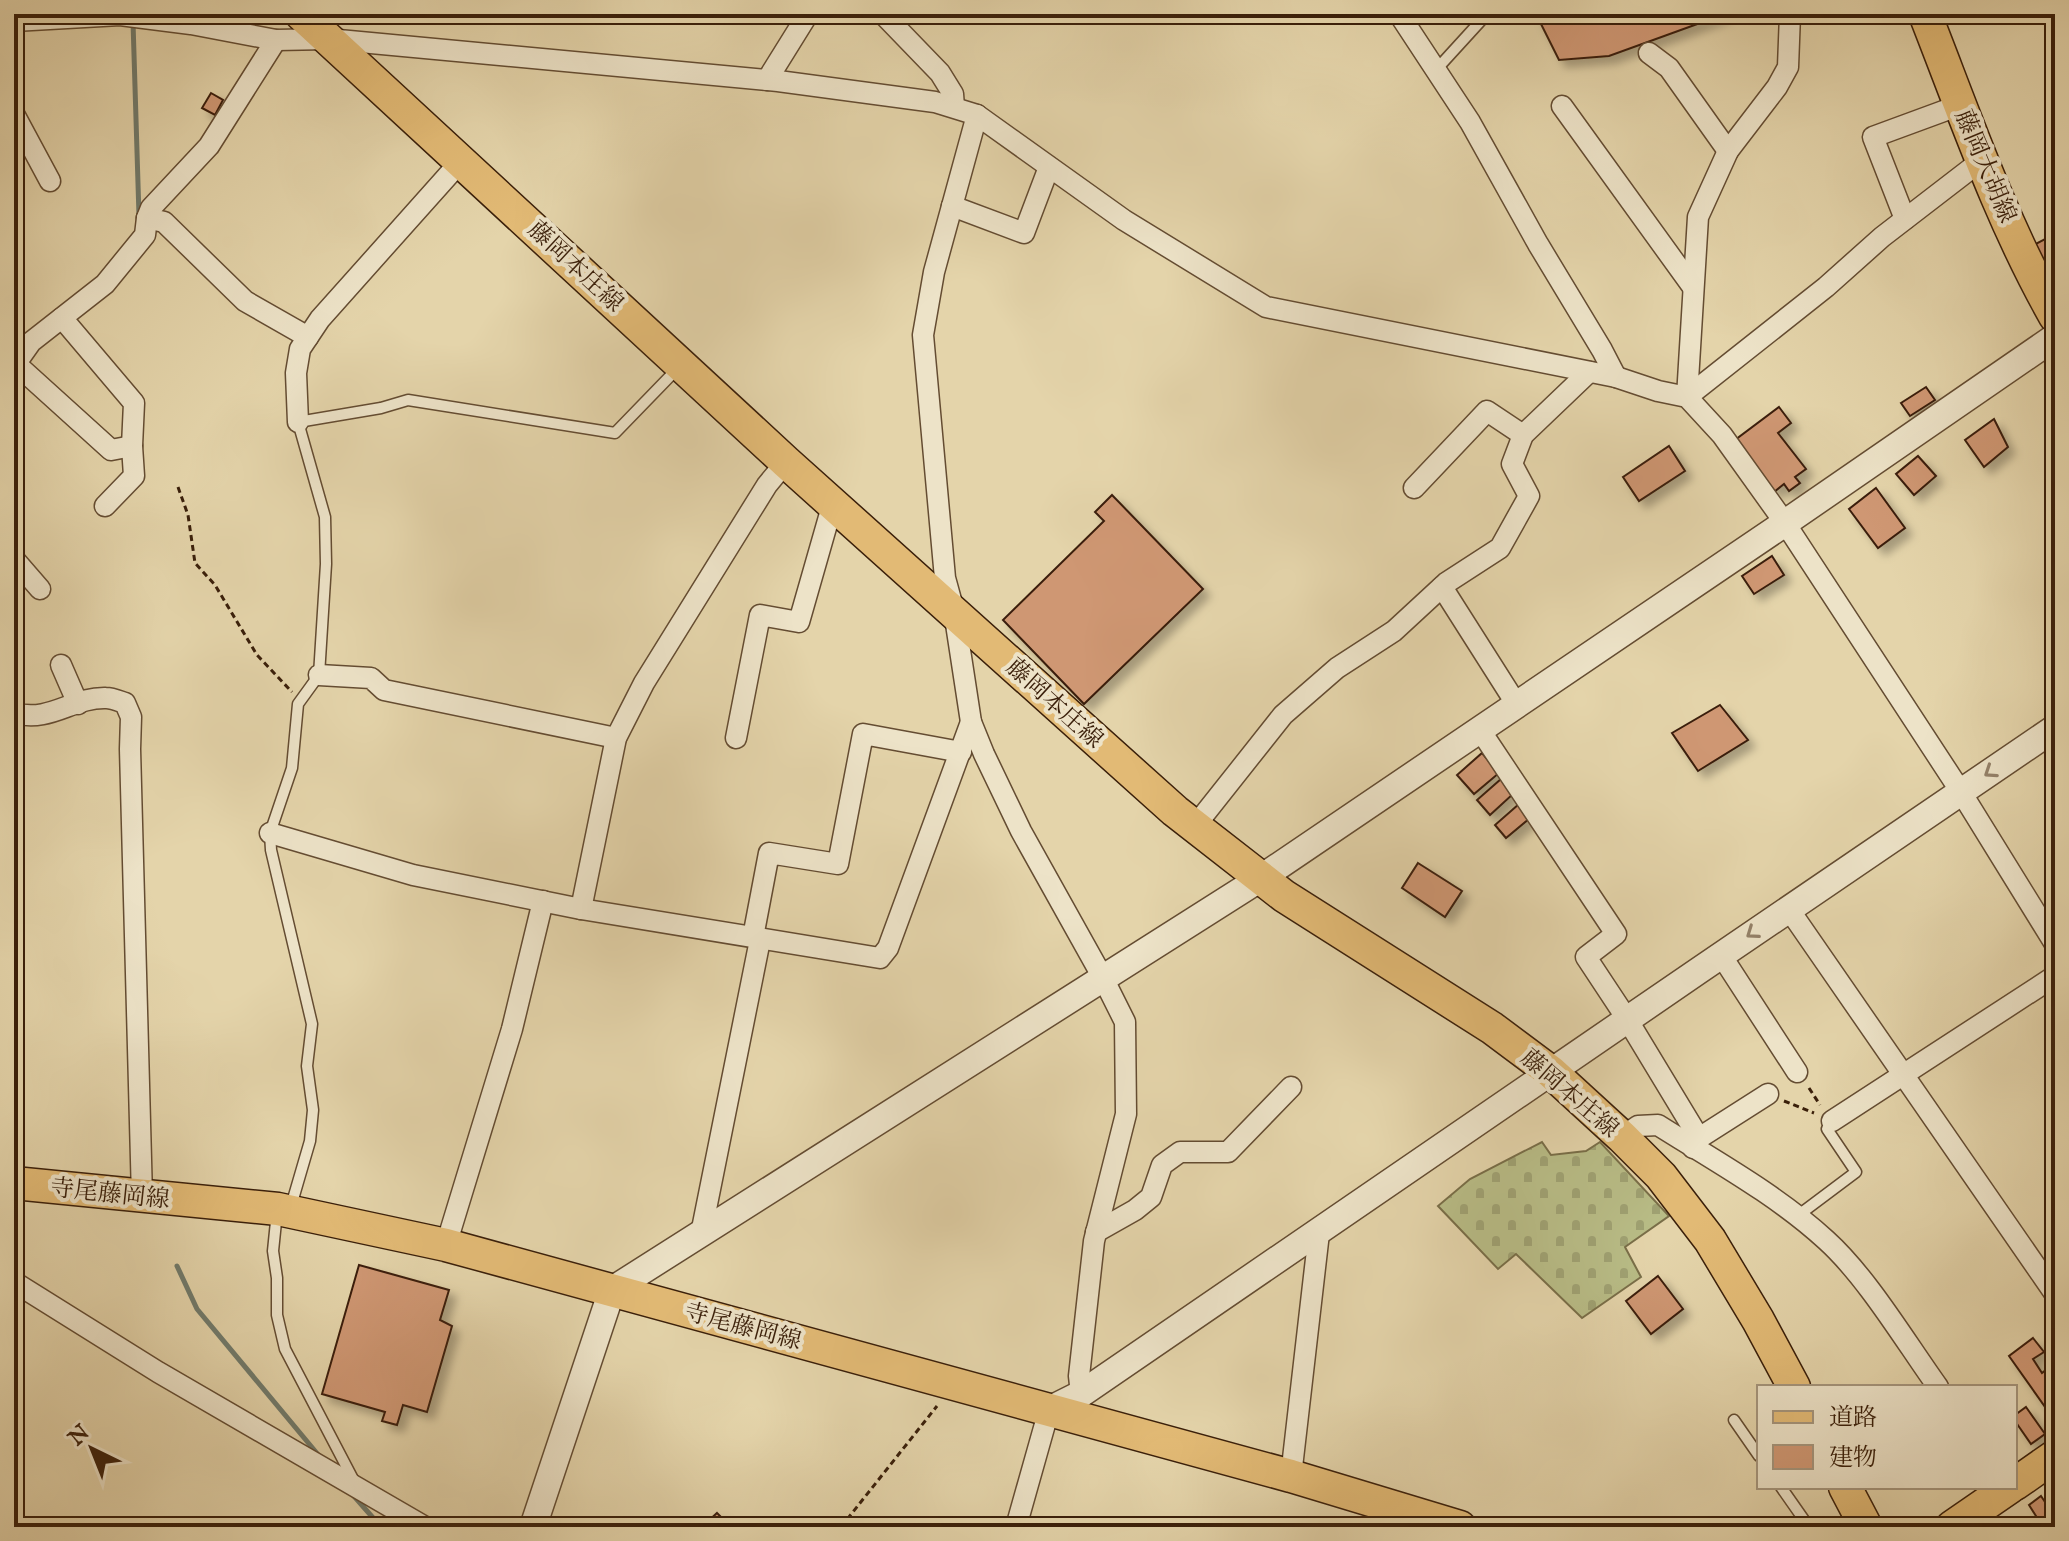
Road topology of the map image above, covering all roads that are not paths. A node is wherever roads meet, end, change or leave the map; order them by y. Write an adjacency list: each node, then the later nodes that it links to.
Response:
1 (301, 14): 9 (main road, 藤岡本庄線)
2 (808, 14): 13 (street)
3 (883, 14): 16 (street)
4 (1399, 14): 12 (street)
5 (1487, 14): 12 (lane)
6 (1790, 14): 19 (street)
7 (1925, 14): 14 (main road, 藤岡大胡線)
8 (14, 21): 10 (street)
9 (328, 39): 10 (street); 13 (street); 21 (main road, 藤岡本庄線)
10 (276, 40): 25 (street)
11 (1649, 53): 19 (street)
12 (1435, 71): 35 (street)
13 (767, 80): 16 (street)
14 (1960, 105): 20 (main road, 藤岡大胡線); 26 (street)
15 (1562, 106): 27 (street)
16 (954, 107): 18 (street)
17 (14, 114): 23 (street)
18 (977, 115): 22 (street); 24 (street)
19 (1728, 151): 27 (street)
20 (1982, 160): 26 (street); 28 (main road, 藤岡大胡線)
21 (461, 161): 30 (street); 32 (main road, 藤岡本庄線)
22 (1049, 167): 24 (street); 34 (street)
23 (50, 181)
24 (952, 206): 48 (street)
25 (147, 218): 29 (street); 30 (street)
26 (1905, 219): 36 (street)
27 (1692, 286): 36 (street)
28 (2055, 316)
29 (62, 318): 33 (street); 39 (street)
30 (308, 337): 37 (street)
31 (2055, 337): 44 (street)
32 (682, 364): 37 (lane); 40 (main road, 藤岡本庄線)
33 (15, 365): 39 (street)
34 (1589, 372): 35 (street); 38 (street)
35 (1616, 377): 36 (street)
36 (1687, 397): 44 (street)
37 (298, 422): 50 (lane)
38 (1523, 435): 41 (street); 46 (street)
39 (132, 446): 43 (street)
40 (786, 462): 42 (main road, 藤岡本庄線); 57 (street)
41 (1414, 488)
42 (833, 503): 48 (main road, 藤岡本庄線); 58 (street)
43 (105, 506)
44 (1785, 523): 52 (street); 60 (street)
45 (14, 559): 47 (street)
46 (1442, 587): 52 (street); 61 (street)
47 (40, 589)
48 (954, 611): 54 (street); 61 (main road, 藤岡本庄線)
49 (61, 665): 51 (street)
50 (319, 675): 57 (street); 62 (lane)
51 (78, 704): 53 (street); 82 (street)
52 (1517, 705): 56 (street)
53 (14, 713)
54 (971, 722): 59 (street); 71 (street)
55 (2055, 728): 60 (street, one-way to 60)
56 (1480, 730): 63 (street); 72 (street)
57 (616, 738): 66 (street)
58 (736, 738)
59 (961, 752): 67 (street); 67 (street)
60 (1961, 792): 65 (street); 68 (street)
61 (1195, 826): 63 (main road, 藤岡本庄線)
62 (270, 833): 64 (street); 83 (lane)
63 (1261, 878): 71 (street); 73 (main road, 藤岡本庄線)
64 (543, 901): 66 (street); 88 (street)
65 (1788, 908): 69 (street, one-way to 69); 75 (street)
66 (581, 909): 67 (street)
67 (757, 938): 87 (street)
68 (2055, 944)
69 (1721, 955): 72 (street); 74 (street)
70 (2055, 976): 75 (street)
71 (1103, 978): 85 (street); 87 (street)
72 (1627, 1019): 73 (street); 80 (street)
73 (1551, 1072): 79 (main road, 藤岡本庄線); 86 (street)
74 (1797, 1072)
75 (1904, 1074): 78 (street); 91 (street)
76 (1291, 1087): 85 (street)
77 (1768, 1094): 80 (street)
78 (1832, 1121): 84 (lane)
79 (1622, 1137): 80 (street); 92 (main road, 藤岡本庄線)
80 (1696, 1143): 84 (street)
81 (14, 1183): 82 (main road, 寺尾藤岡線)
82 (142, 1197): 83 (main road, 寺尾藤岡線)
83 (283, 1210): 88 (main road, 寺尾藤岡線); 101 (lane)
84 (1796, 1217): 93 (street)
85 (1096, 1232): 94 (street)
86 (1319, 1233): 94 (street); 99 (street)
87 (701, 1234): 90 (street)
88 (446, 1245): 90 (main road, 寺尾藤岡線)
89 (14, 1282): 101 (street)
90 (612, 1290): 95 (main road, 寺尾藤岡線); 106 (street)
91 (2055, 1294)
92 (1793, 1385)
93 (1937, 1385)
94 (1081, 1394): 95 (street)
95 (1049, 1410): 99 (main road, 寺尾藤岡線); 107 (street)
96 (1734, 1420): 97 (lane)
97 (1757, 1453)
98 (2052, 1464): 100 (main road)
99 (1291, 1476): 108 (main road, 寺尾藤岡線)
100 (2017, 1483)
101 (353, 1484): 105 (street)
102 (1782, 1489): 109 (lane)
103 (1846, 1489): 110 (main road)
104 (2007, 1489): 111 (main road)
105 (425, 1527)
106 (533, 1527)
107 (1016, 1527)
108 (1460, 1527)
109 (1809, 1527)
110 (1866, 1527)
111 (1952, 1527)

